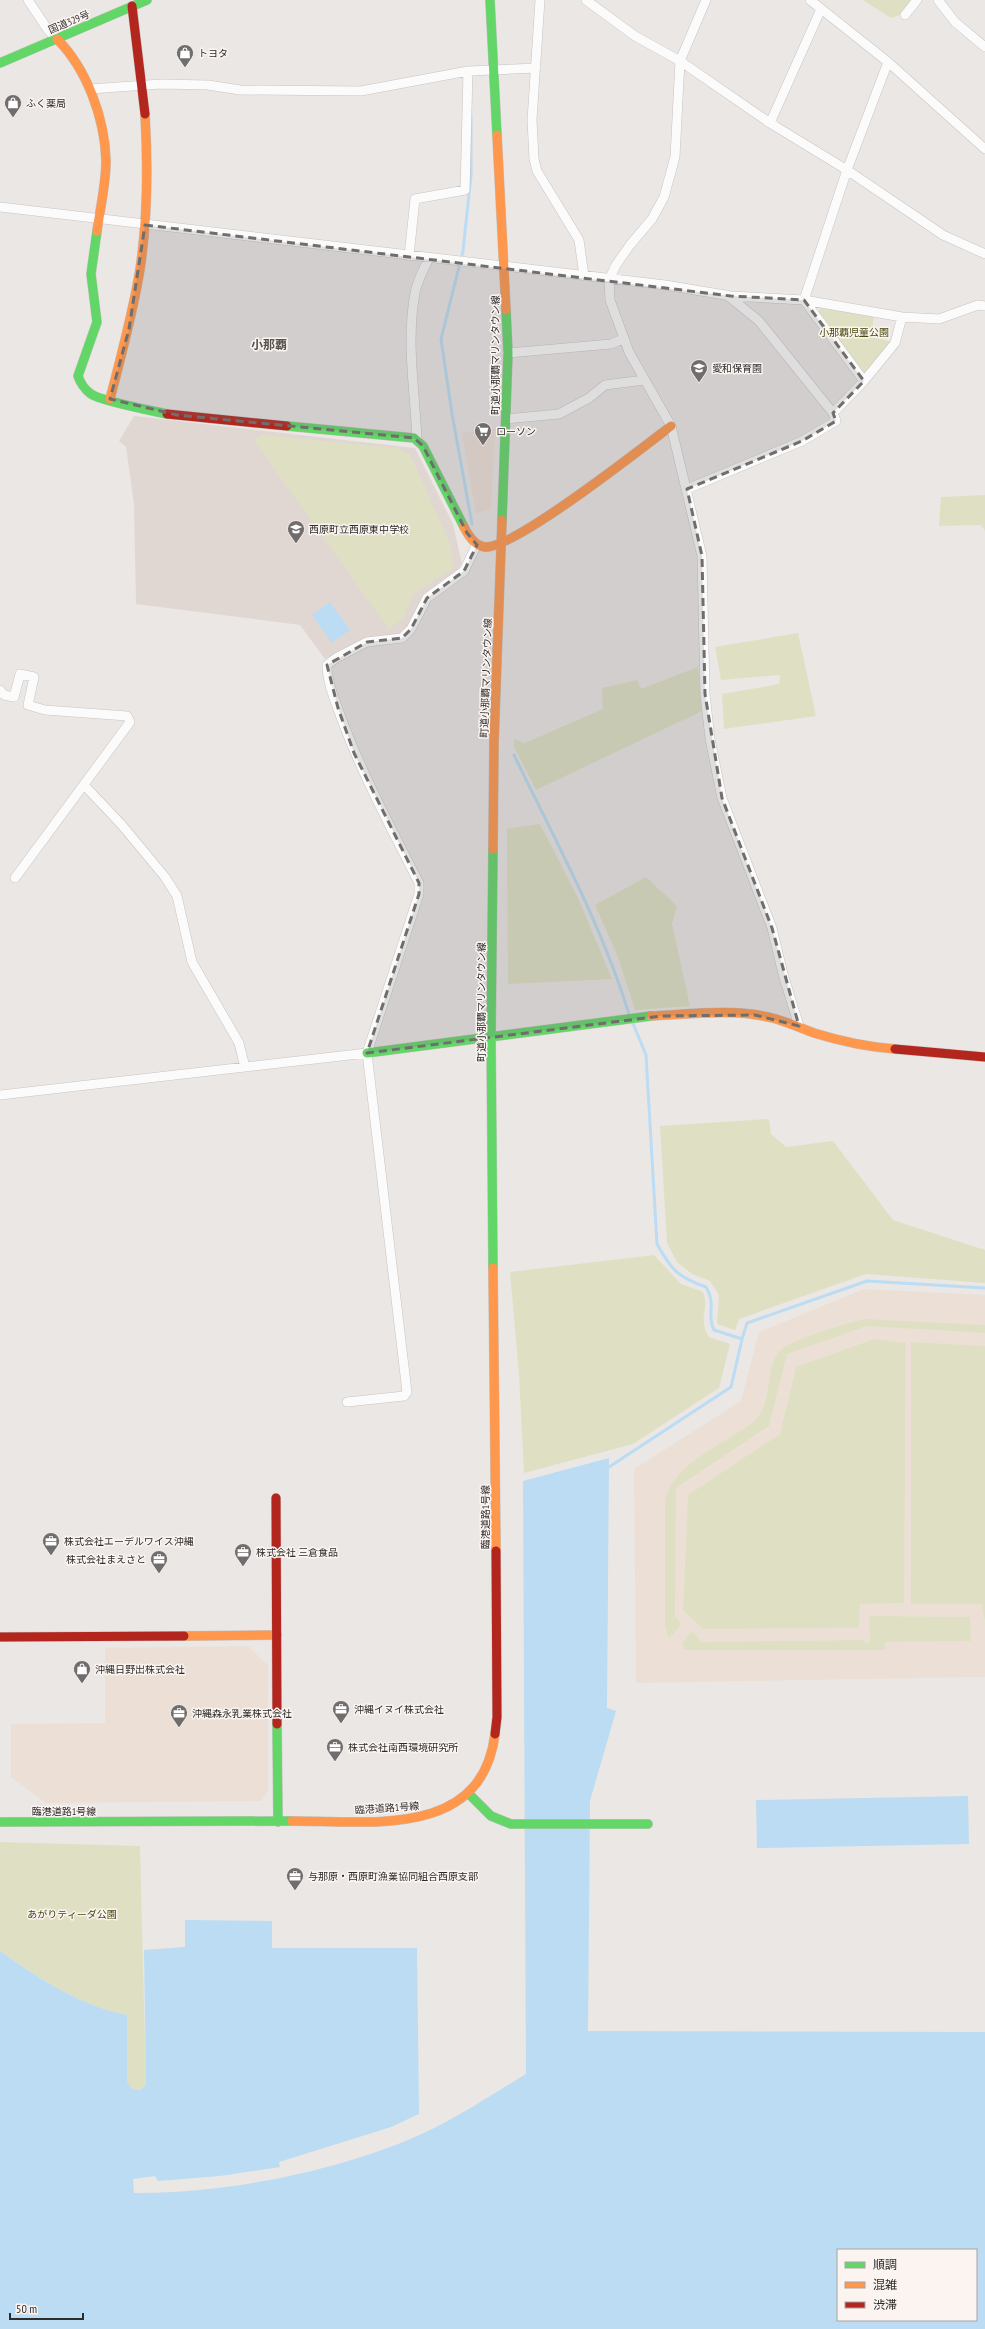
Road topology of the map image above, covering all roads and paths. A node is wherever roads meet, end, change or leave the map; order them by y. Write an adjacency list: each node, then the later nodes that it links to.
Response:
1 (28, 0): 13 (street)
2 (147, 0): 10 (main road, 国道329号)
3 (490, 0): 19 (main road, 町道小那覇マリンタウン線)
4 (540, 0): 18 (street)
5 (586, 0): 15 (street)
6 (706, 0): 15 (street)
7 (810, 0): 11 (street)
8 (917, 0): 12 (street)
9 (938, 0): 14 (street)
10 (132, 6): 13 (main road, 国道329号); 21 (main road)
11 (821, 9): 16 (street); 23 (street)
12 (905, 15)
13 (57, 39): 17 (main road, 国道329号); 22 (main road)
14 (985, 47)
15 (680, 61): 23 (street); 34 (street)
16 (888, 62): 24 (street); 25 (street)
17 (0, 63)
18 (536, 68): 19 (street); 33 (street)
19 (494, 70): 20 (street); 32 (main road, 町道小那覇マリンタウン線)
20 (468, 71): 21 (street); 30 (street)
21 (143, 84): 22 (street); 28 (main road)
22 (90, 89): 27 (main road)
23 (770, 123): 25 (street)
24 (985, 149)
25 (847, 170): 29 (street); 36 (street)
26 (0, 207): 27 (street)
27 (98, 218): 28 (street); 43 (main road)
28 (145, 225): 30 (street); 43 (main road)
29 (985, 254)
30 (409, 256): 31 (street)
31 (429, 258): 32 (street); 47 (street)
32 (505, 268): 33 (street); 40 (main road, 町道小那覇マリンタウン線)
33 (584, 276): 34 (street)
34 (609, 280): 35 (street); 39 (street)
35 (727, 295): 36 (street); 44 (street)
36 (804, 300): 38 (street); 42 (street)
37 (985, 306): 38 (street)
38 (902, 317): 42 (street)
39 (623, 338): 40 (street); 41 (street)
40 (508, 353): 45 (main road, 町道小那覇マリンタウン線)
41 (644, 380): 45 (street); 46 (street)
42 (864, 380): 44 (street)
43 (110, 399): 47 (main road)
44 (832, 413): 48 (street)
45 (506, 419): 49 (main road, 町道小那覇マリンタウン線)
46 (671, 426): 48 (street); 49 (main road)
47 (417, 440): 50 (main road)
48 (687, 489): 54 (street)
49 (502, 542): 50 (main road); 55 (main road, 町道小那覇マリンタウン線)
50 (478, 544): 56 (street)
51 (0, 690): 52 (street)
52 (84, 786): 53 (street); 58 (street)
53 (15, 878)
54 (799, 1026): 55 (main road); 57 (main road)
55 (491, 1037): 56 (main road); 60 (main road, 町道小那覇マリンタウン線)
56 (368, 1053): 58 (street); 61 (street)
57 (985, 1057)
58 (244, 1067): 59 (street)
59 (0, 1095)
60 (494, 1358): 65 (main road, 臨港道路1号線)
61 (347, 1402)
62 (276, 1498): 63 (main road)
63 (277, 1635): 64 (main road); 67 (main road)
64 (0, 1637)
65 (469, 1794): 67 (main road, 臨港道路1号線); 68 (main road)
66 (0, 1822): 67 (main road, 臨港道路1号線)
67 (278, 1822)
68 (648, 1824)

